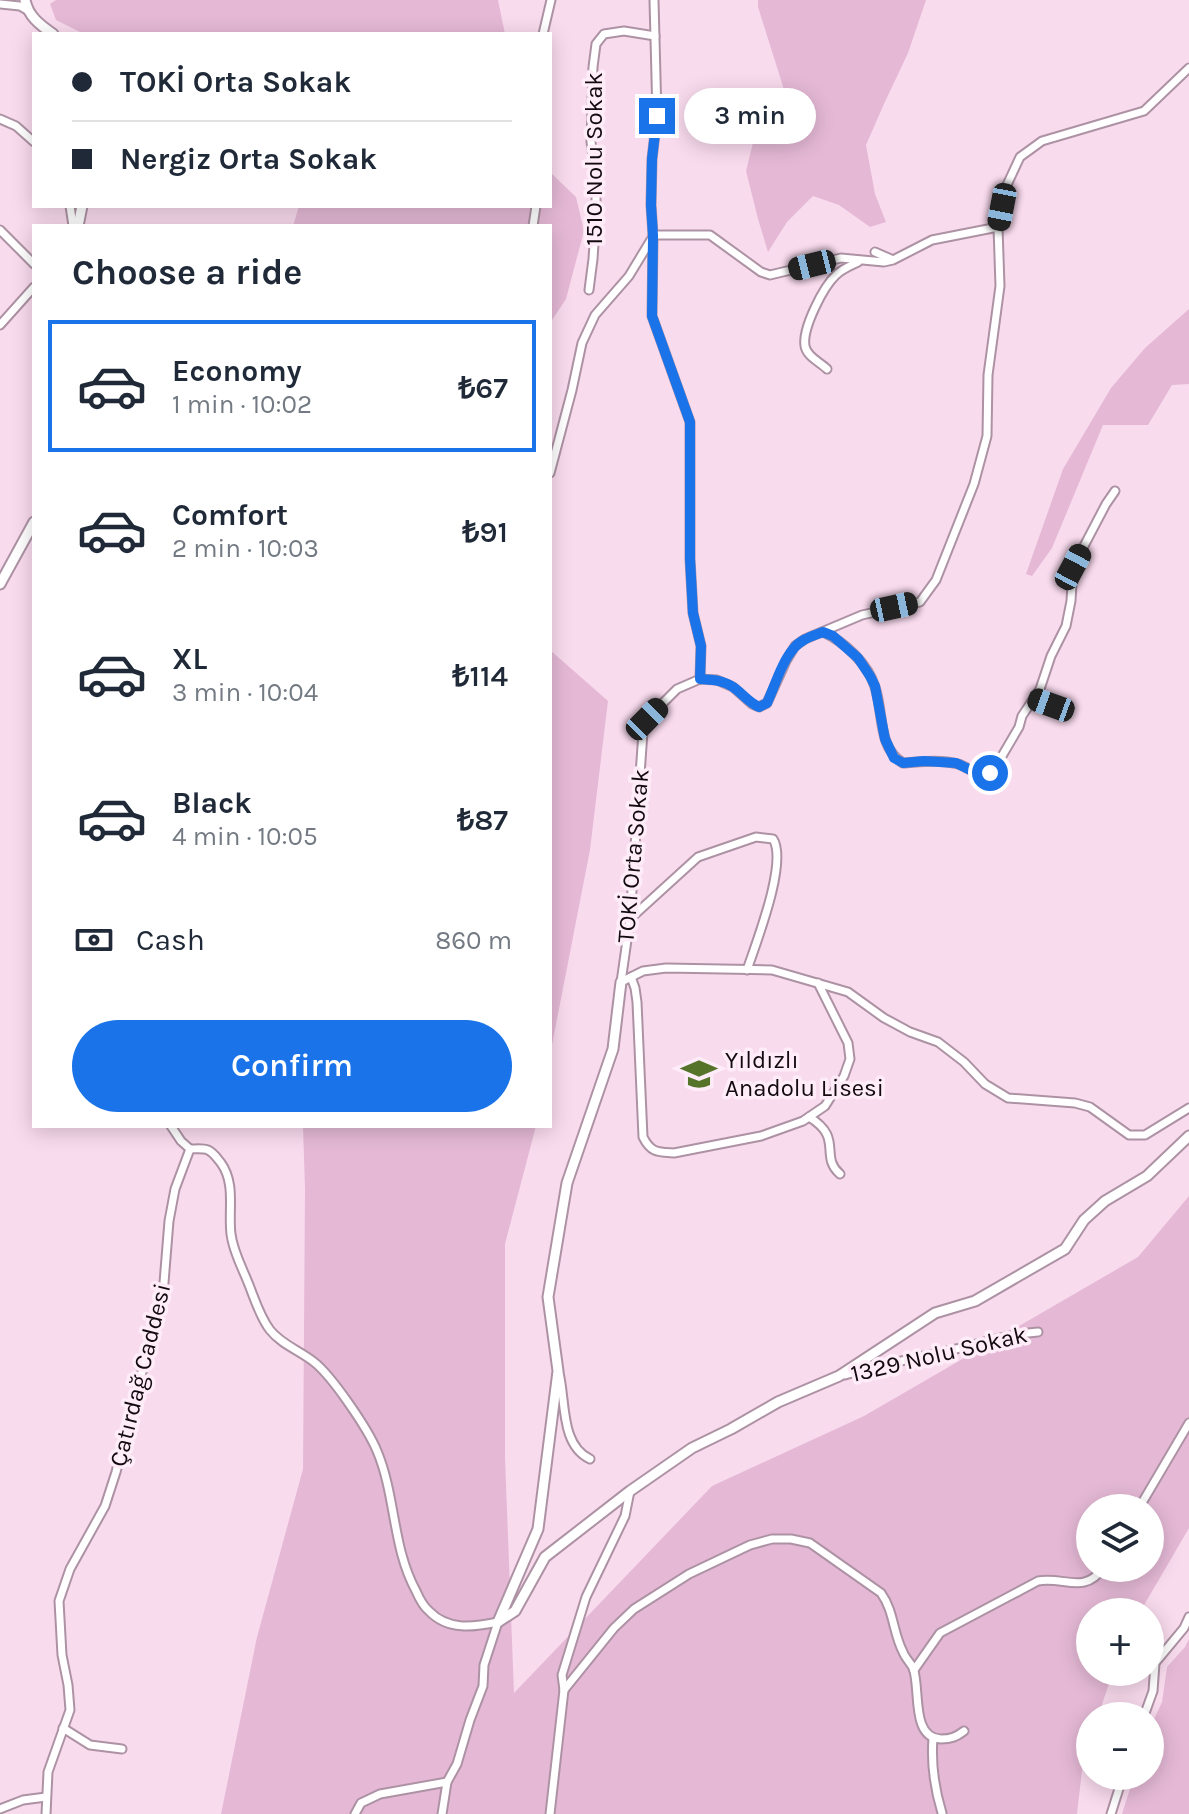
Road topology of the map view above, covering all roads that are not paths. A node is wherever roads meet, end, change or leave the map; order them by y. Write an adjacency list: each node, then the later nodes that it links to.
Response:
1 (551, 0): 6 (street)
2 (654, 0): 7 (street)
3 (0, 4): 4 (street)
4 (26, 5): 5 (street)
5 (50, 32)
6 (543, 32)
7 (655, 36): 13 (street); 19 (street, 1510 Nolu Sokak)
8 (1189, 68): 11 (street)
9 (0, 119): 10 (street)
10 (32, 140)
11 (998, 227): 15 (street); 27 (street)
12 (0, 230): 17 (street)
13 (653, 235): 16 (street); 23 (street); 28 (street)
14 (875, 252): 15 (street)
15 (893, 260): 16 (street)
16 (860, 261): 22 (street)
17 (32, 262)
18 (32, 289): 21 (street)
19 (589, 290)
20 (0, 314): 21 (street)
21 (0, 324)
22 (827, 369)
23 (552, 465)
24 (1115, 491): 29 (street)
25 (32, 526): 26 (street)
26 (0, 584)
27 (823, 632): 28 (street); 29 (street)
28 (700, 679): 31 (street, TOKİ Orta Sokak)
29 (1034, 699): 30 (street)
30 (1051, 705)
31 (630, 919): 32 (street); 33 (street, TOKİ Orta Sokak)
32 (747, 970): 33 (street, TOKİ Orta Sokak); 34 (street, TOKİ Orta Sokak)
33 (626, 979): 36 (street); 42 (street)
34 (818, 983): 35 (street, TOKİ Orta Sokak); 36 (street)
35 (1189, 1108)
36 (809, 1117): 40 (street)
37 (172, 1128): 39 (street)
38 (1189, 1136): 43 (street)
39 (190, 1149): 50 (street); 54 (street, Çatırdağ Caddesi)
40 (840, 1174)
41 (1038, 1332): 43 (street, 1329 Nolu Sokak)
42 (558, 1371): 45 (street); 50 (street)
43 (839, 1376): 46 (street)
44 (1189, 1423): 47 (street)
45 (590, 1459)
46 (630, 1491): 50 (street); 52 (street)
47 (1147, 1494)
48 (1088, 1582): 51 (street)
49 (1189, 1617): 53 (street)
50 (498, 1622): 58 (street)
51 (914, 1670): 52 (street); 56 (street)
52 (564, 1690): 66 (street)
53 (1149, 1702)
54 (63, 1728): 57 (street); 60 (street, Çatırdağ Caddesi)
55 (964, 1731): 56 (street)
56 (933, 1738): 62 (street)
57 (122, 1749)
58 (447, 1782): 64 (street); 65 (street)
59 (1119, 1790): 67 (street)
60 (46, 1797): 61 (street); 63 (street, Çatırdağ Caddesi)
61 (0, 1809)
62 (942, 1813)
63 (46, 1814)
64 (355, 1814)
65 (442, 1814)
66 (550, 1814)
67 (1111, 1814)

